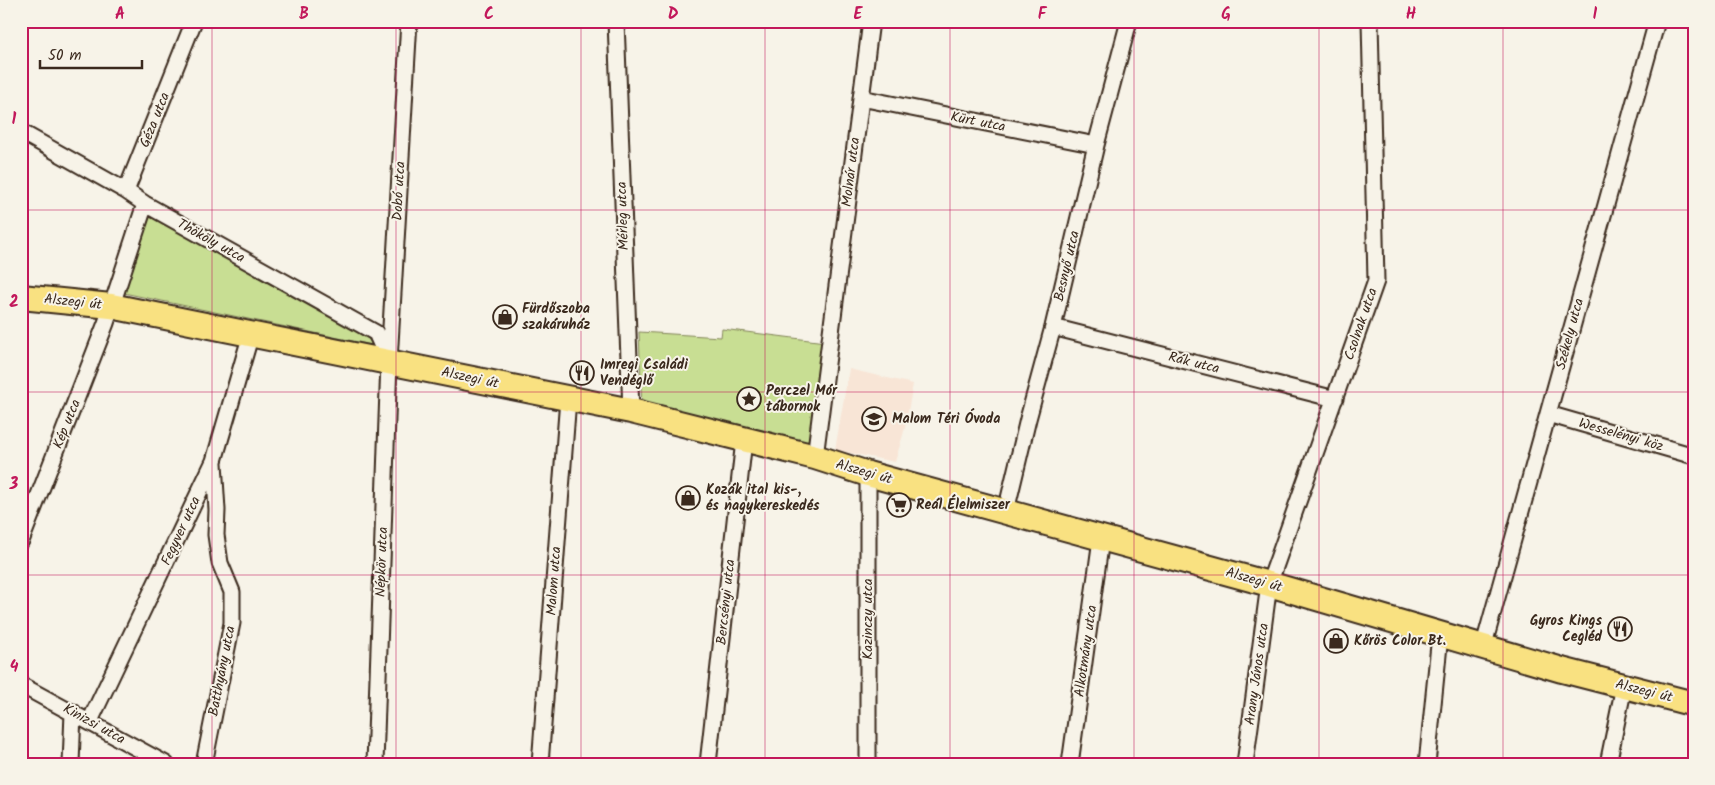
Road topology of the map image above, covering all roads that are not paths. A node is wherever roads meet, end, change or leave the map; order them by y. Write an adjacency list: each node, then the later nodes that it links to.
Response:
1 (194, 21): 11 (street, Géza utca)
2 (409, 21): 17 (street, Dobó utca)
3 (616, 21): 20 (street, Mérleg utca)
4 (871, 21): 8 (street, Molnár utca)
5 (1129, 21): 10 (street, Besnyő utca)
6 (1370, 21): 19 (street, Csolnak utca)
7 (1657, 21): 21 (street, Székely utca)
8 (860, 98): 10 (street, Kürt utca); 24 (street, Molnár utca)
9 (21, 132): 11 (street, Thököly utca)
10 (1096, 145): 15 (street, Besnyő utca)
11 (126, 191): 12 (street, Thököly utca)
12 (145, 204): 14 (street); 17 (street, Thököly utca)
13 (21, 297): 14 (main road, Alszegi út)
14 (111, 306): 16 (main road, Alszegi út); 29 (street, Kép utca)
15 (1053, 327): 19 (street, Rák utca); 27 (street, Besnyő utca)
16 (251, 334): 17 (main road, Alszegi út); 25 (street, Fegyver utca)
17 (389, 361): 18 (main road, Alszegi út); 41 (street, Népkör utca)
18 (568, 399): 20 (main road, Alszegi út); 42 (street, Malom utca)
19 (1335, 399): 30 (street, Csolnak utca)
20 (631, 411): 22 (main road, Alszegi út)
21 (1548, 414): 23 (street, Wesselényi köz); 32 (street, Székely utca)
22 (744, 440): 24 (main road, Alszegi út); 43 (street, Bercsényi utca)
23 (1694, 456)
24 (815, 457): 26 (main road, Alszegi út)
25 (214, 461): 37 (street, Fegyver utca); 40 (street, Batthyány utca)
26 (868, 474): 27 (main road, Alszegi út); 44 (street, Kazinczy utca)
27 (1006, 511): 28 (main road, Alszegi út)
28 (1101, 539): 30 (main road, Alszegi út); 45 (street, Alkotmány utca)
29 (21, 541)
30 (1269, 584): 31 (main road, Alszegi út); 46 (street, Arany János utca)
31 (1440, 635): 32 (main road, Alszegi út); 47 (street)
32 (1483, 648): 34 (main road, Alszegi út)
33 (21, 684): 36 (street, Kinizsi utca)
34 (1624, 686): 35 (main road, Alszegi út); 48 (street)
35 (1694, 704)
36 (73, 712): 37 (street, Kinizsi utca); 38 (street)
37 (90, 721): 39 (street, Kinizsi utca)
38 (71, 764)
39 (166, 764)
40 (204, 764)
41 (374, 764)
42 (540, 764)
43 (708, 764)
44 (868, 764)
45 (1070, 764)
46 (1245, 764)
47 (1427, 764)
48 (1608, 764)

